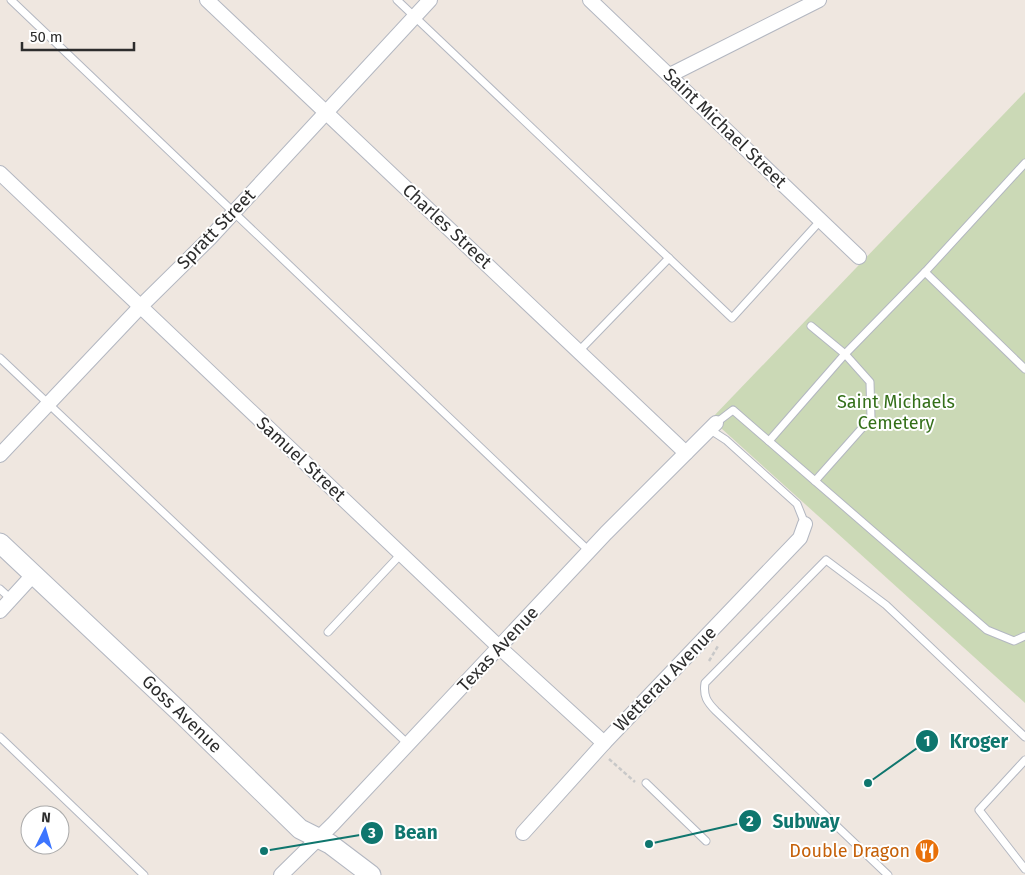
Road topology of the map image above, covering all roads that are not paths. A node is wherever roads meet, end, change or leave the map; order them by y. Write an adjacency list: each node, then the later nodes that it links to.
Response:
1 (11, 0): 12 (lane)
2 (207, 0): 9 (street, Charles Street)
3 (397, 0): 7 (lane)
4 (430, 0): 7 (street, Spratt Street)
5 (590, 0): 8 (street, Saint Michael Street)
6 (818, 0): 8 (street)
7 (414, 16): 9 (street, Spratt Street); 15 (lane)
8 (670, 75): 13 (street, Saint Michael Street)
9 (325, 112): 12 (street, Spratt Street); 19 (street, Charles Street)
10 (1025, 164): 16 (lane)
11 (0, 173): 17 (street, Samuel Street)
12 (233, 213): 17 (street, Spratt Street); 31 (lane)
13 (821, 220): 14 (street, Saint Michael Street); 15 (lane)
14 (859, 257)
15 (669, 258): 19 (lane)
16 (925, 272): 20 (lane); 22 (lane)
17 (140, 307): 23 (street, Spratt Street); 32 (street, Samuel Street)
18 (811, 326): 20 (lane)
19 (578, 351): 26 (street, Charles Street)
20 (845, 354): 25 (lane); 28 (lane)
21 (0, 358): 23 (lane)
22 (1025, 369)
23 (48, 404): 27 (street, Spratt Street); 42 (lane)
24 (713, 426): 25 (lane); 26 (street, Texas Avenue); 29 (lane)
25 (769, 441): 28 (lane)
26 (686, 453): 31 (street, Texas Avenue)
27 (0, 455)
28 (815, 481): 38 (lane)
29 (804, 524): 43 (street, Wetterau Avenue)
30 (0, 544): 33 (main road, Goss Avenue)
31 (589, 551): 39 (street, Texas Avenue)
32 (401, 554): 37 (lane); 39 (street, Samuel Street)
33 (33, 575): 35 (street); 47 (main road, Goss Avenue)
34 (0, 589): 35 (lane)
35 (11, 599): 36 (street)
36 (0, 611)
37 (328, 632)
38 (1025, 636)
39 (499, 648): 42 (street, Texas Avenue); 43 (street, Samuel Street)
40 (0, 737): 50 (lane)
41 (1025, 737): 53 (lane)
42 (408, 744): 47 (street, Texas Avenue)
43 (601, 746): 46 (street, Wetterau Avenue)
44 (1025, 760): 49 (lane)
45 (646, 783): 48 (lane)
46 (523, 833)
47 (318, 838): 51 (street, Texas Avenue); 52 (main road, Goss Avenue)
48 (706, 841)
49 (1025, 870): 54 (lane)
50 (144, 875)
51 (280, 875)
52 (371, 875)
53 (888, 875)
54 (1021, 875)

